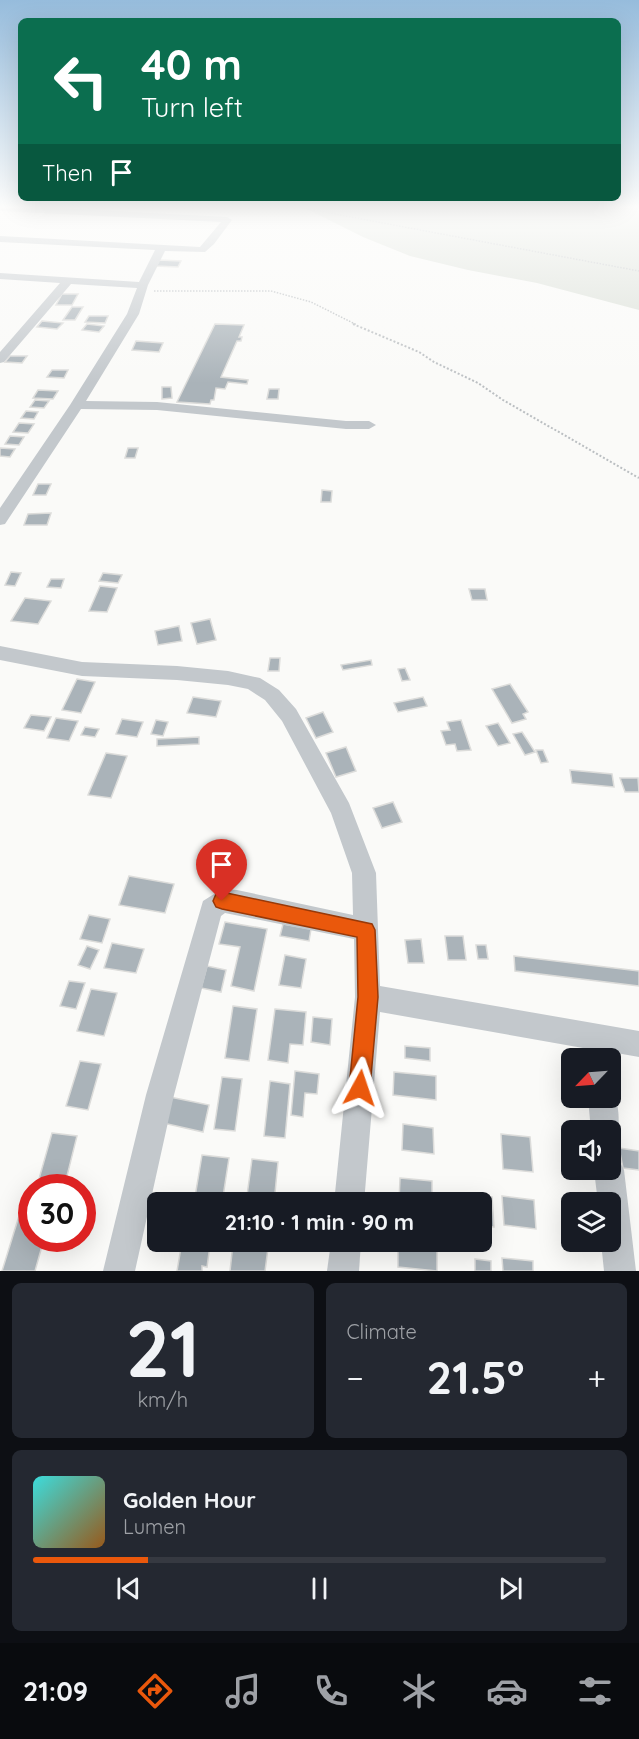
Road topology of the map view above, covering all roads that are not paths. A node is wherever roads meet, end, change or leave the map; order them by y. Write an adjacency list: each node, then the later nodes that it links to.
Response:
1 (154, 264): 4 (street)
2 (0, 276): 3 (street)
3 (68, 280): 4 (street); 5 (street)
4 (143, 288): 6 (street)
5 (0, 359)
6 (77, 405): 7 (street); 8 (street)
7 (369, 425)
8 (0, 520)
9 (0, 653): 10 (street)
10 (366, 930): 11 (street); 17 (street)
11 (368, 997): 13 (street); 15 (street)
12 (639, 1044): 13 (street)
13 (596, 1048)
14 (610, 1180): 19 (street)
15 (350, 1192)
16 (345, 1252): 18 (street)
17 (119, 1271)
18 (343, 1271)
19 (620, 1271)

